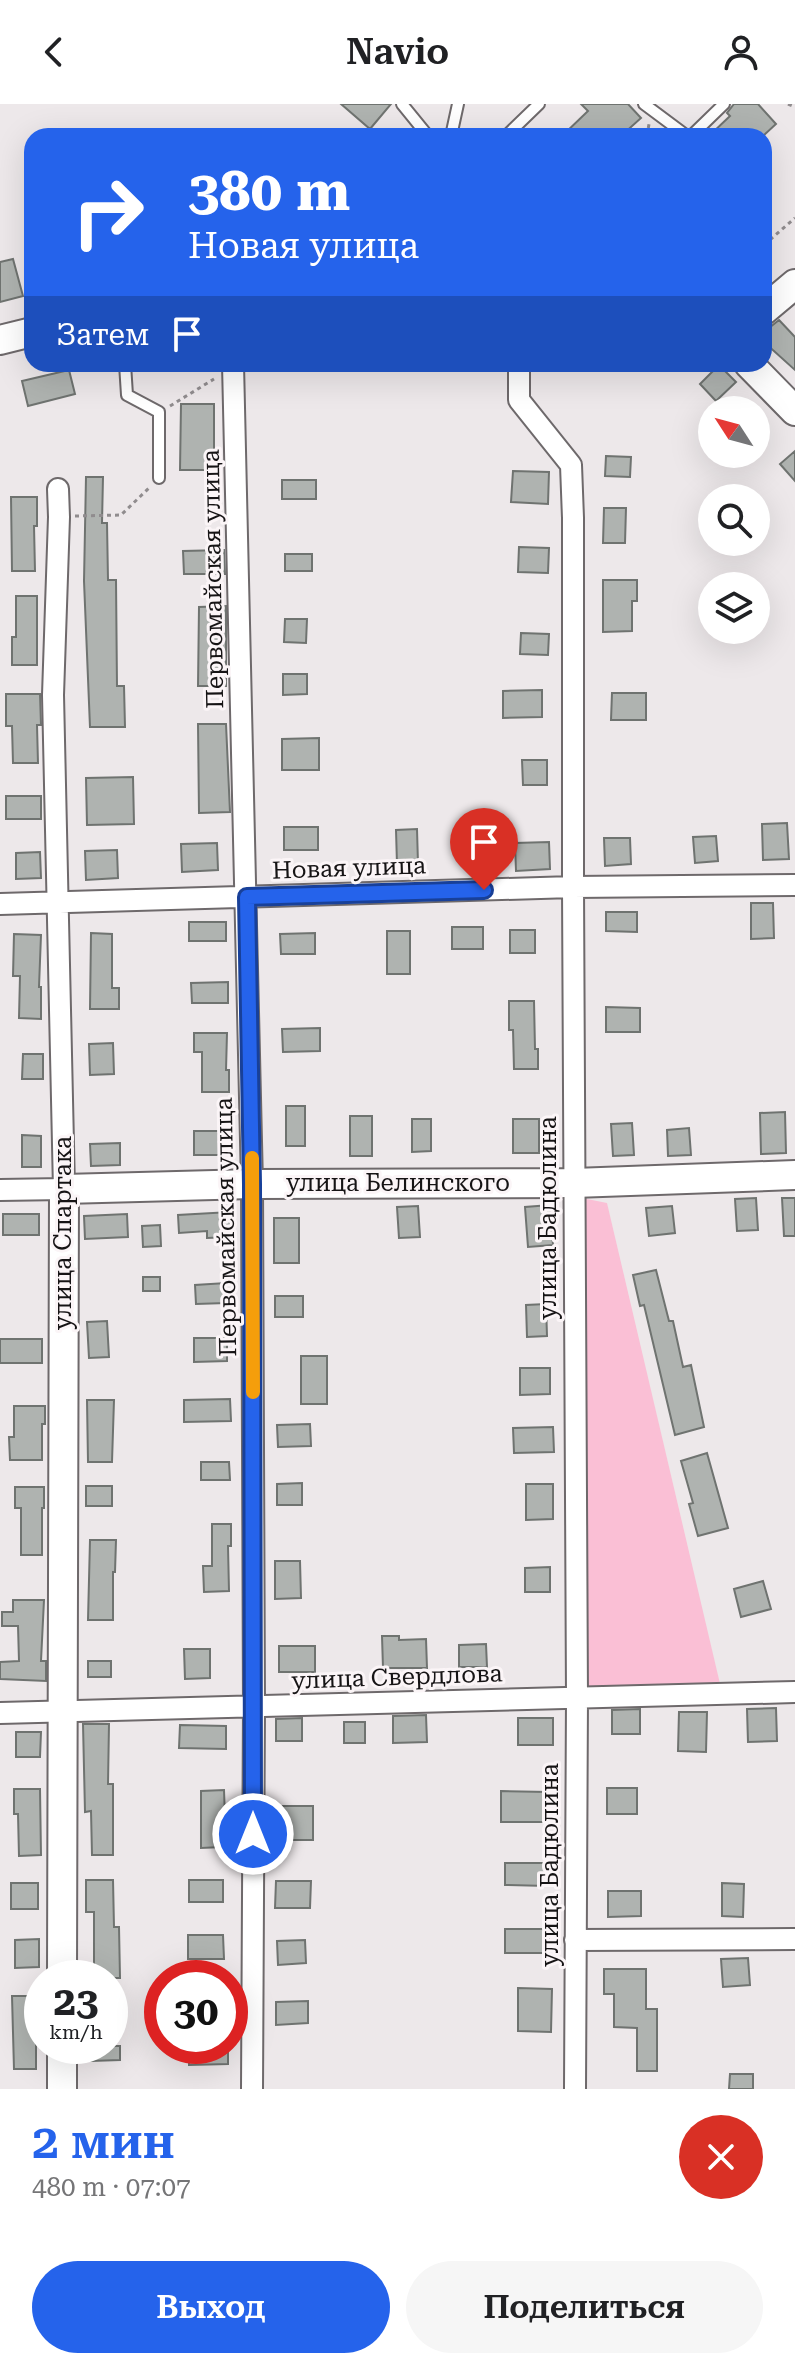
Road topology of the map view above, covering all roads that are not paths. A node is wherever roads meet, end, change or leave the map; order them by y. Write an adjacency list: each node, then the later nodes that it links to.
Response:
1 (402, 104): 6 (lane)
2 (458, 104): 7 (lane)
3 (539, 104): 8 (lane)
4 (644, 104): 9 (lane)
5 (724, 104): 10 (lane)
6 (422, 128)
7 (453, 128)
8 (514, 128)
9 (678, 128)
10 (698, 128)
11 (795, 284): 12 (street)
12 (772, 303)
13 (24, 334): 14 (street)
14 (0, 340)
15 (126, 372): 20 (lane)
16 (234, 372): 24 (street, Первомайская улица)
17 (519, 372): 23 (street, улица Бадюлина)
18 (757, 372): 19 (street)
19 (795, 411)
20 (159, 478)
21 (58, 489): 25 (street, улица Спартака)
22 (795, 885): 23 (street, Новая улица)
23 (573, 887): 24 (street, Новая улица); 28 (street, улица Бадюлина)
24 (247, 897): 25 (street, Новая улица); 29 (street, Первомайская улица)
25 (56, 903): 26 (street, Новая улица); 30 (street, улица Спартака)
26 (0, 904)
27 (795, 1175): 28 (street, улица Белинского)
28 (574, 1183): 29 (street, улица Белинского); 33 (street, улица Бадюлина)
29 (252, 1184): 30 (street, улица Белинского); 34 (street, Первомайская улица)
30 (64, 1189): 31 (street, улица Белинского); 35 (street, улица Спартака)
31 (0, 1190)
32 (795, 1692): 33 (street, улица Свердлова)
33 (577, 1698): 34 (street, улица Свердлова); 38 (street, улица Бадюлина)
34 (254, 1707): 35 (street, улица Свердлова); 42 (street, Первомайская улица)
35 (62, 1712): 36 (street, улица Свердлова); 39 (street, улица Спартака)
36 (0, 1713)
37 (795, 1939): 38 (street)
38 (575, 1940): 43 (street, улица Бадюлина)
39 (62, 1960)
40 (62, 2064): 41 (street)
41 (62, 2089)
42 (252, 2089)
43 (575, 2089)

